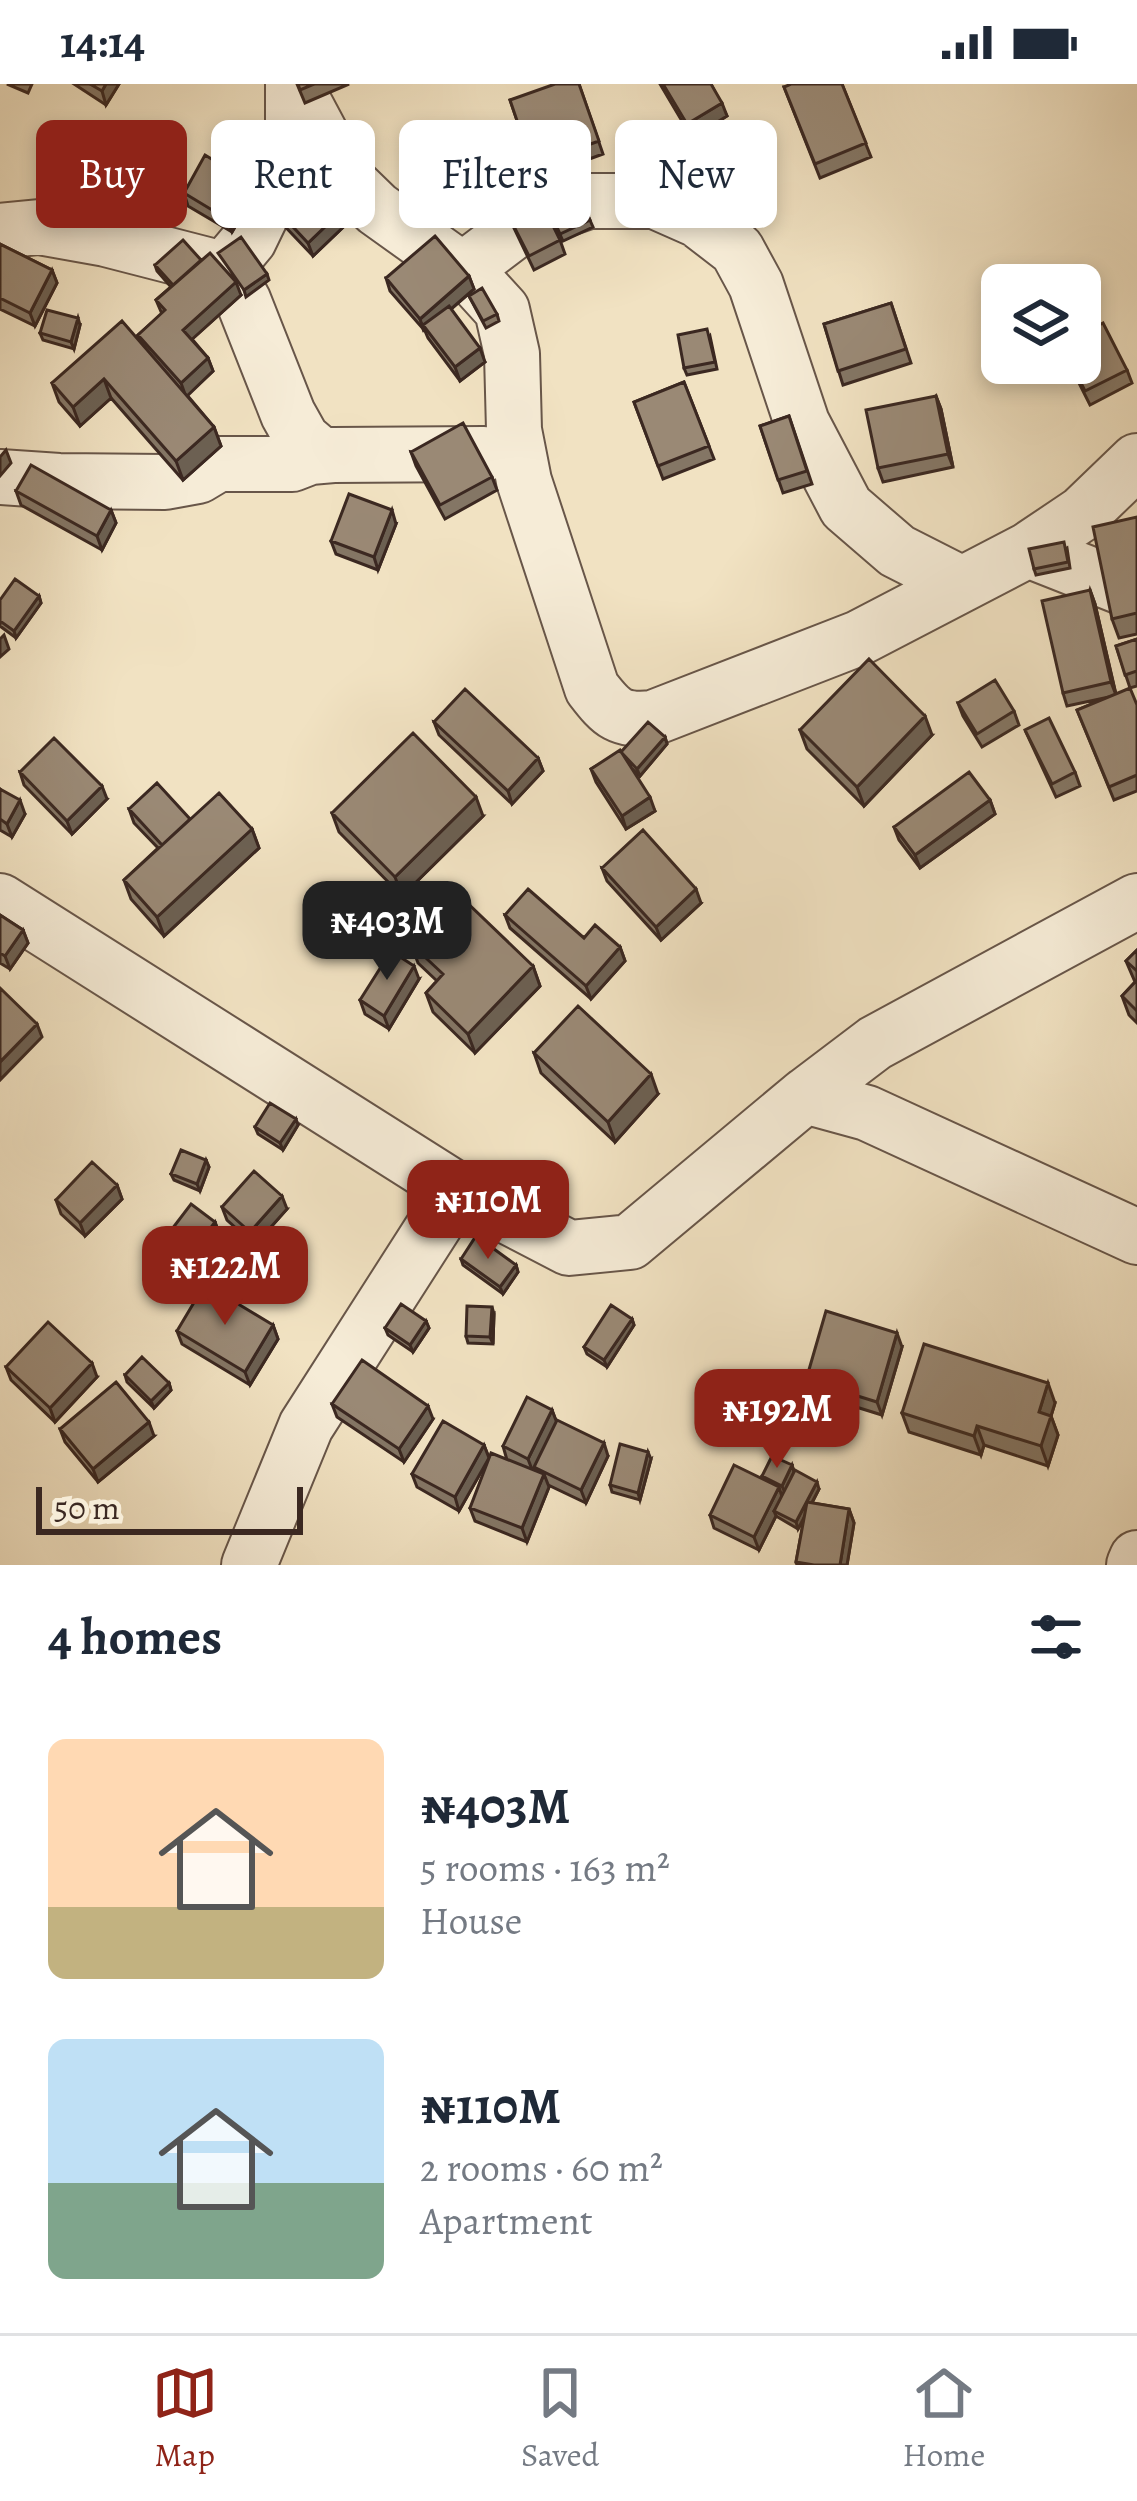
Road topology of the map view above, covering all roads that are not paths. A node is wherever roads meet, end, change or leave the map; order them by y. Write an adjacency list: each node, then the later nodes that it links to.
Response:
1 (293, 84): 3 (street); 4 (street)
2 (0, 231): 4 (street)
3 (463, 270): 5 (street); 10 (street)
4 (218, 277): 6 (street)
5 (518, 454): 6 (street); 10 (street)
6 (322, 456): 8 (street)
7 (1137, 461): 9 (street)
8 (0, 477)
9 (1028, 550): 10 (street); 11 (street)
10 (962, 584)
11 (1137, 593)
12 (0, 901): 15 (street)
13 (1137, 901): 14 (street)
14 (805, 1096): 15 (street); 16 (street)
15 (457, 1190): 17 (street)
16 (1137, 1237)
17 (250, 1565)

